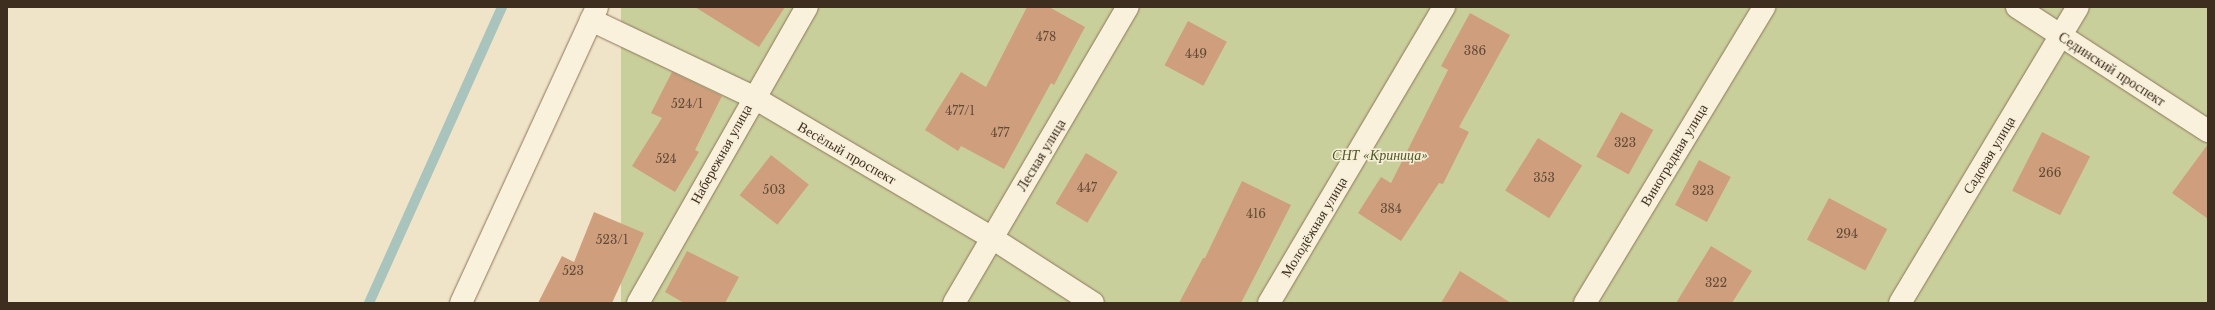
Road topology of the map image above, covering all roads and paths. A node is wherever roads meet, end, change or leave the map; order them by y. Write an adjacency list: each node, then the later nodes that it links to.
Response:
1 (806, 7): 9 (street, Набережная улица)
2 (1128, 7): 11 (street, Лесная улица)
3 (1444, 7): 16 (street, Молодёжная улица)
4 (1764, 7): 17 (street, Виноградная улица)
5 (2016, 7): 8 (street, Сединский проспект)
6 (2078, 7): 8 (street, Садовая улица)
7 (594, 14): 9 (street, Весёлый проспект); 12 (street)
8 (2060, 35): 10 (street, Сединский проспект); 18 (street, Садовая улица)
9 (753, 97): 11 (street, Весёлый проспект); 13 (street, Набережная улица)
10 (2208, 130)
11 (992, 238): 14 (street, Лесная улица); 15 (street, Весёлый проспект)
12 (461, 303)
13 (638, 303)
14 (954, 303)
15 (1093, 303)
16 (1269, 303)
17 (1585, 303)
18 (1900, 303)

